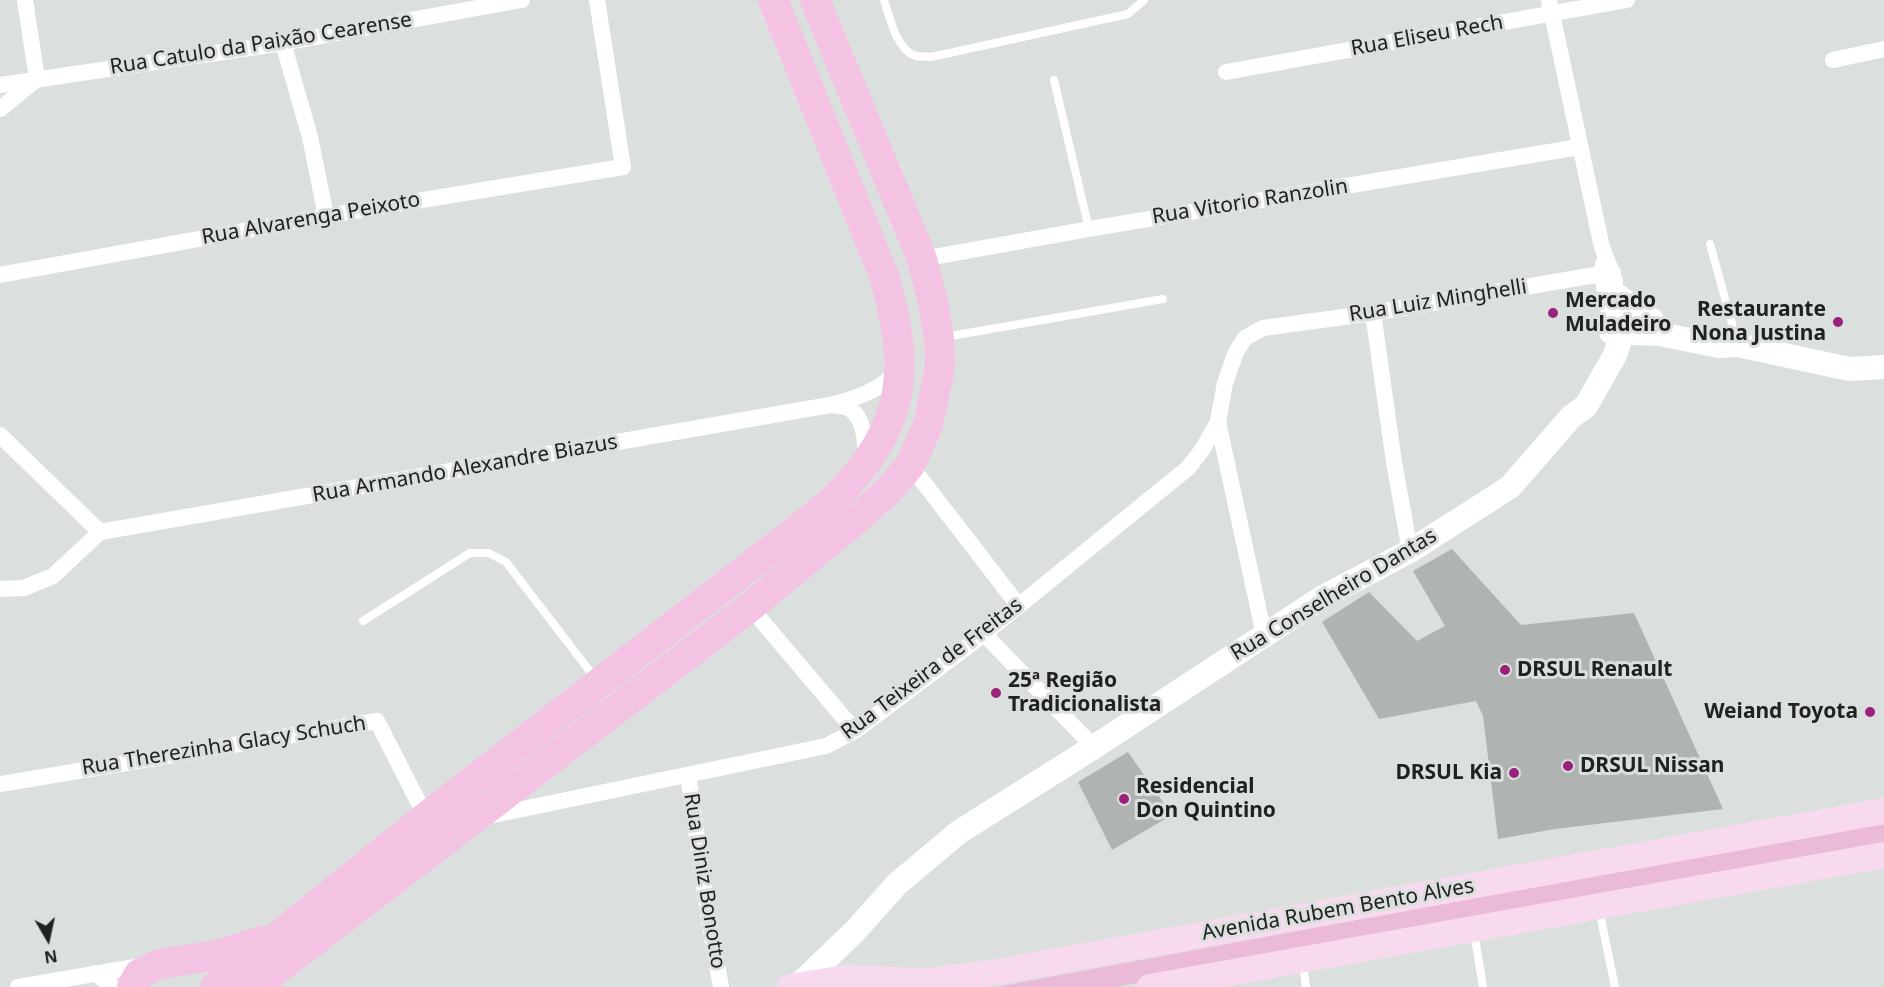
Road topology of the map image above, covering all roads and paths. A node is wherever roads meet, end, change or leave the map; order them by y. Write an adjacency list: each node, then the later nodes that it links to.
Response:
1 (25, 0): 14 (street)
2 (522, 0): 10 (street, Rua Catulo da Paixão Cearense)
3 (597, 0): 19 (street, Rua Alvarenga Peixoto)
4 (773, 0): 34 (highway)
5 (814, 0): 22 (highway)
6 (884, 0): 7 (lane)
7 (1144, 0)
8 (1627, 0): 9 (street, Rua Eliseu Rech)
9 (1550, 7): 13 (street, Rua Eliseu Rech); 18 (street)
10 (283, 43): 14 (street, Rua Catulo da Paixão Cearense); 19 (street)
11 (1884, 49): 12 (street)
12 (1833, 60)
13 (1226, 72)
14 (37, 79): 16 (street, Rua Catulo da Paixão Cearense); 17 (street)
15 (1054, 80): 20 (lane)
16 (0, 85)
17 (0, 110)
18 (1579, 147): 20 (street, Rua Vitorio Ranzolin); 23 (street)
19 (326, 216): 24 (street, Rua Alvarenga Peixoto)
20 (1089, 229): 22 (street, Rua Vitorio Ranzolin)
21 (1710, 244): 31 (lane)
22 (922, 259): 30 (highway)
23 (1607, 273): 26 (street, Rua Luiz Minghelli); 27 (street); 27 (street)
24 (0, 275)
25 (1163, 299): 30 (lane)
26 (1373, 313): 29 (street, Rua Luiz Minghelli); 42 (street)
27 (1617, 320): 28 (street); 28 (street); 32 (street, Rua Conselheiro Dantas); 36 (street, Rua Conselheiro Dantas)
28 (1656, 327): 31 (street); 32 (street)
29 (1263, 328): 37 (street, Rua Teixeira de Freitas)
30 (939, 338): 40 (highway)
31 (1738, 345): 33 (street)
32 (1615, 355): 36 (street, Rua Conselheiro Dantas)
33 (1884, 367)
34 (900, 371): 35 (street, Rua Armando Alexandre Biazus); 39 (highway)
35 (830, 405): 39 (street); 41 (street, Rua Armando Alexandre Biazus)
36 (1571, 417): 42 (street, Rua Conselheiro Dantas)
37 (1218, 422): 44 (street, Rua Teixeira de Freitas); 48 (street)
38 (0, 435): 41 (street)
39 (866, 462): 49 (highway)
40 (910, 465): 44 (street); 45 (highway)
41 (100, 532): 43 (street)
42 (1410, 551): 48 (street, Rua Conselheiro Dantas)
43 (0, 589)
44 (1018, 605): 47 (street, Rua Teixeira de Freitas)
45 (750, 607): 50 (street); 56 (highway)
46 (363, 621): 49 (lane)
47 (984, 634): 50 (street, Rua Teixeira de Freitas); 51 (street)
48 (1264, 635): 51 (street, Rua Conselheiro Dantas)
49 (599, 683): 55 (highway)
50 (855, 731): 52 (street, Rua Teixeira de Freitas)
51 (1094, 747): 61 (street, Rua Conselheiro Dantas)
52 (688, 775): 56 (street, Rua Teixeira de Freitas); 72 (street, Rua Diniz Bonotto)
53 (0, 784): 55 (street, Rua Therezinha Glacy Schuch)
54 (1884, 811): 65 (main road, Avenida Rubem Bento Alves)
55 (426, 817): 60 (highway)
56 (474, 819): 71 (highway)
57 (1884, 855): 58 (main road, Avenida Rubem Bento Alves)
58 (1598, 906): 59 (main road, Avenida Rubem Bento Alves); 76 (lane)
59 (1473, 928): 62 (main road, Avenida Rubem Bento Alves); 75 (lane)
60 (283, 931): 63 (highway); 70 (highway)
61 (855, 931): 65 (street); 66 (street, Rua Conselheiro Dantas)
62 (1302, 959): 73 (main road, Avenida Rubem Bento Alves); 74 (lane)
63 (160, 963): 64 (street); 69 (highway)
64 (96, 973): 67 (street); 68 (street)
65 (851, 976): 66 (main road, Avenida Rubem Bento Alves)
66 (795, 986)
67 (18, 987)
68 (113, 987)
69 (132, 987)
70 (215, 987)
71 (254, 987)
72 (721, 987)
73 (1150, 987)
74 (1306, 987)
75 (1483, 987)
76 (1616, 987)

